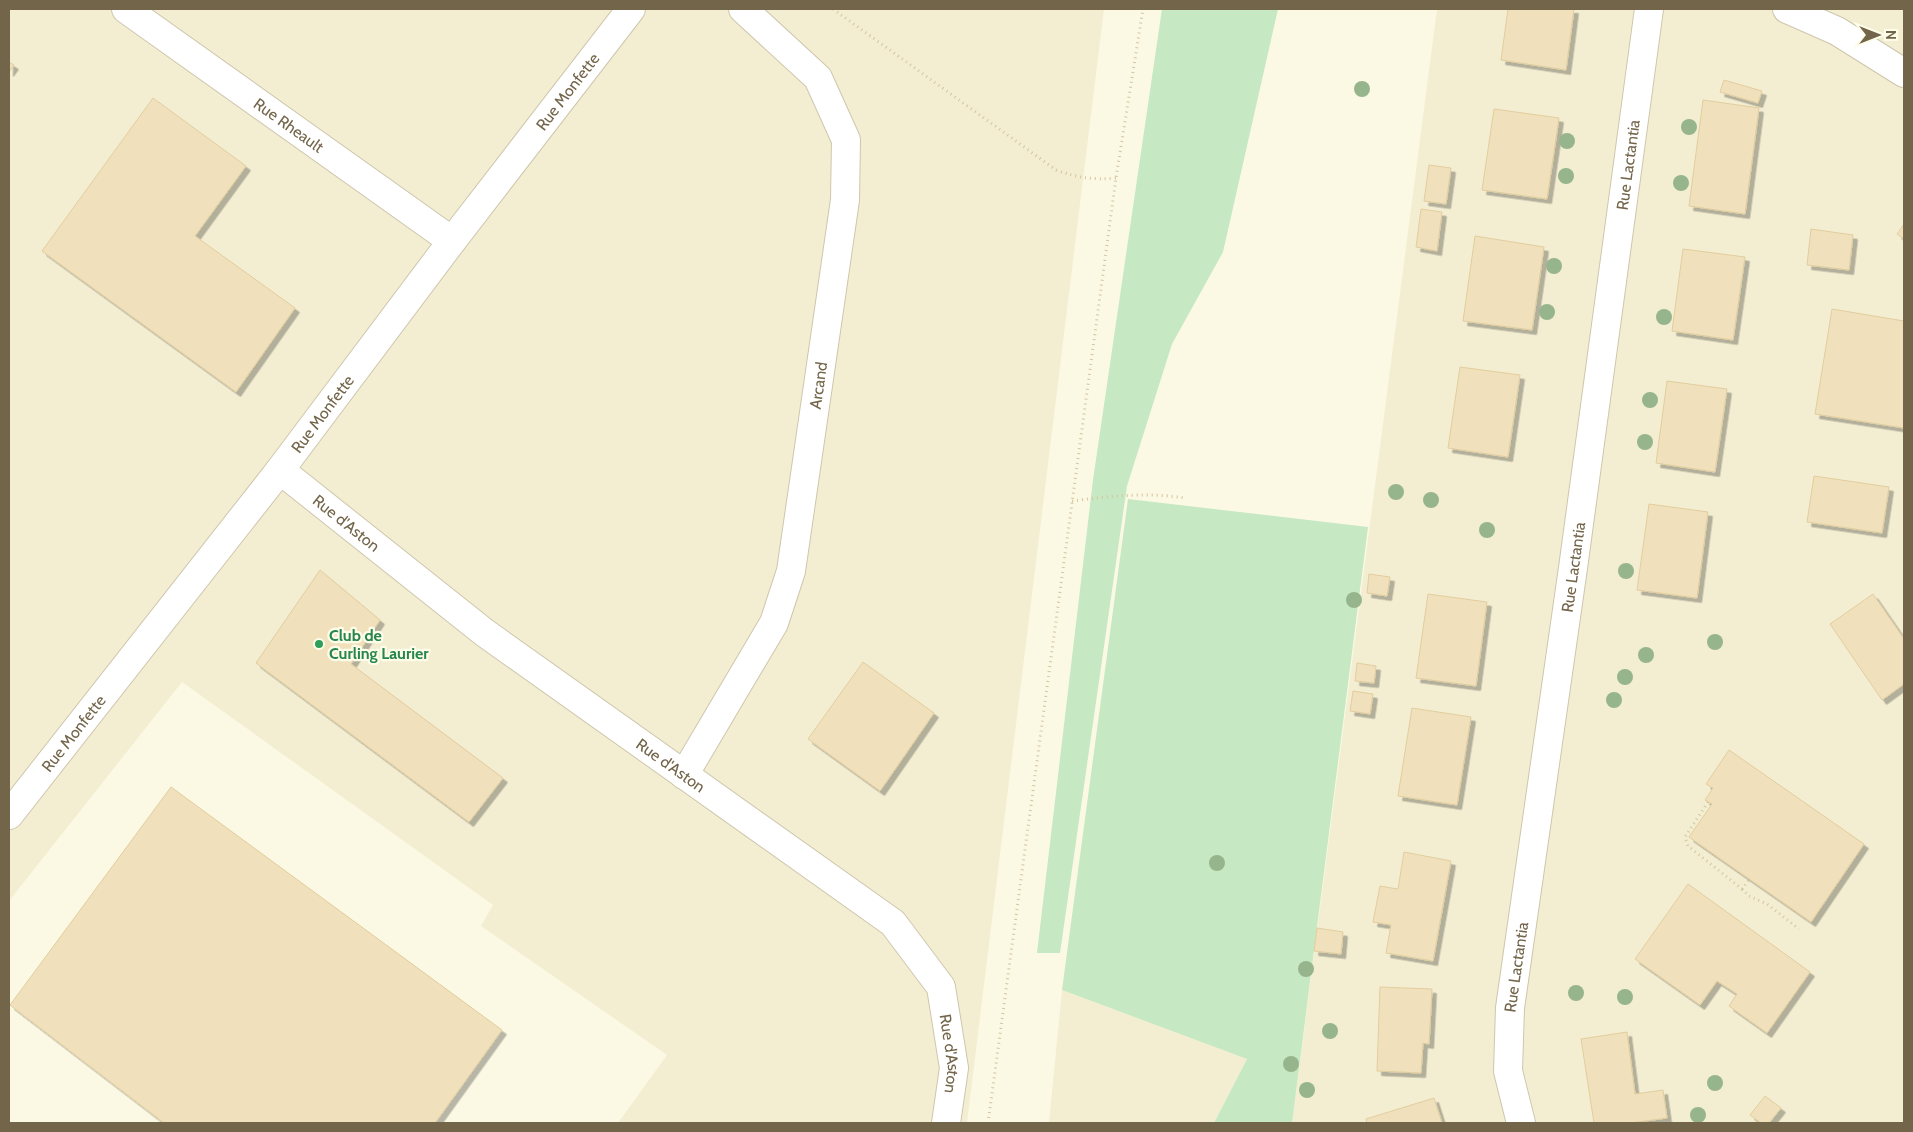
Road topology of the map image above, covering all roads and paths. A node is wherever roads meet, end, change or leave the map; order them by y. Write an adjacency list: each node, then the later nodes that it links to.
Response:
1 (126, 9): 10 (street, Rue Rheault)
2 (631, 9): 10 (street, Rue Monfette)
3 (743, 9): 14 (street, Arcand)
4 (833, 9): 9 (path)
5 (1142, 9): 9 (path)
6 (1649, 9): 22 (street, Rue Lactantia)
7 (1787, 9): 8 (street)
8 (1904, 72)
9 (1116, 178): 13 (path)
10 (452, 241): 11 (street, Rue Monfette)
11 (280, 470): 14 (street, Rue d'Aston); 16 (street, Rue Monfette)
12 (1185, 498): 13 (path)
13 (1072, 501): 21 (path)
14 (684, 775): 20 (street, Rue d'Aston)
15 (1708, 802): 18 (path)
16 (9, 815)
17 (1750, 879): 18 (path)
18 (1742, 889): 19 (path)
19 (1799, 930)
20 (946, 1123)
21 (988, 1123)
22 (1521, 1123)

